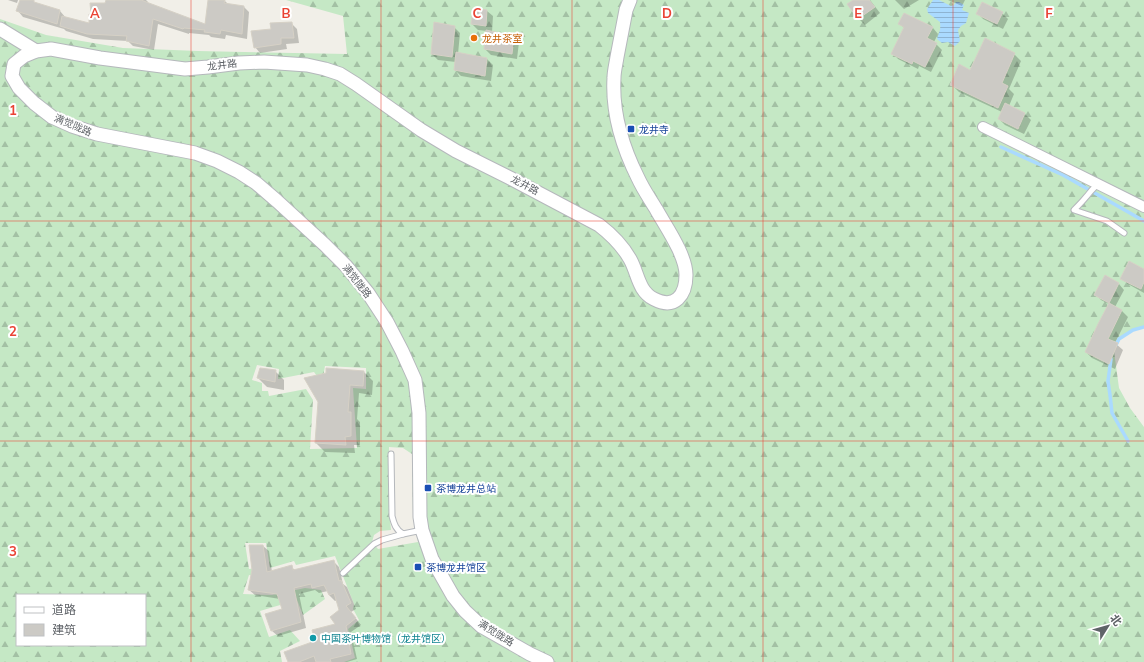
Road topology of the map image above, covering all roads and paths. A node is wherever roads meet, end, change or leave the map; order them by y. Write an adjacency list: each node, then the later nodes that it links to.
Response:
1 (630, 0): 3 (street, 龙井路)
2 (0, 29): 3 (street)
3 (36, 51): 9 (street, 满觉陇路)
4 (983, 127): 5 (street)
5 (1096, 186): 6 (street); 7 (lane)
6 (1144, 207)
7 (1124, 234)
8 (391, 454): 10 (lane)
9 (422, 530): 10 (lane); 12 (street, 满觉陇路)
10 (403, 534): 11 (lane)
11 (343, 573)
12 (547, 662)

